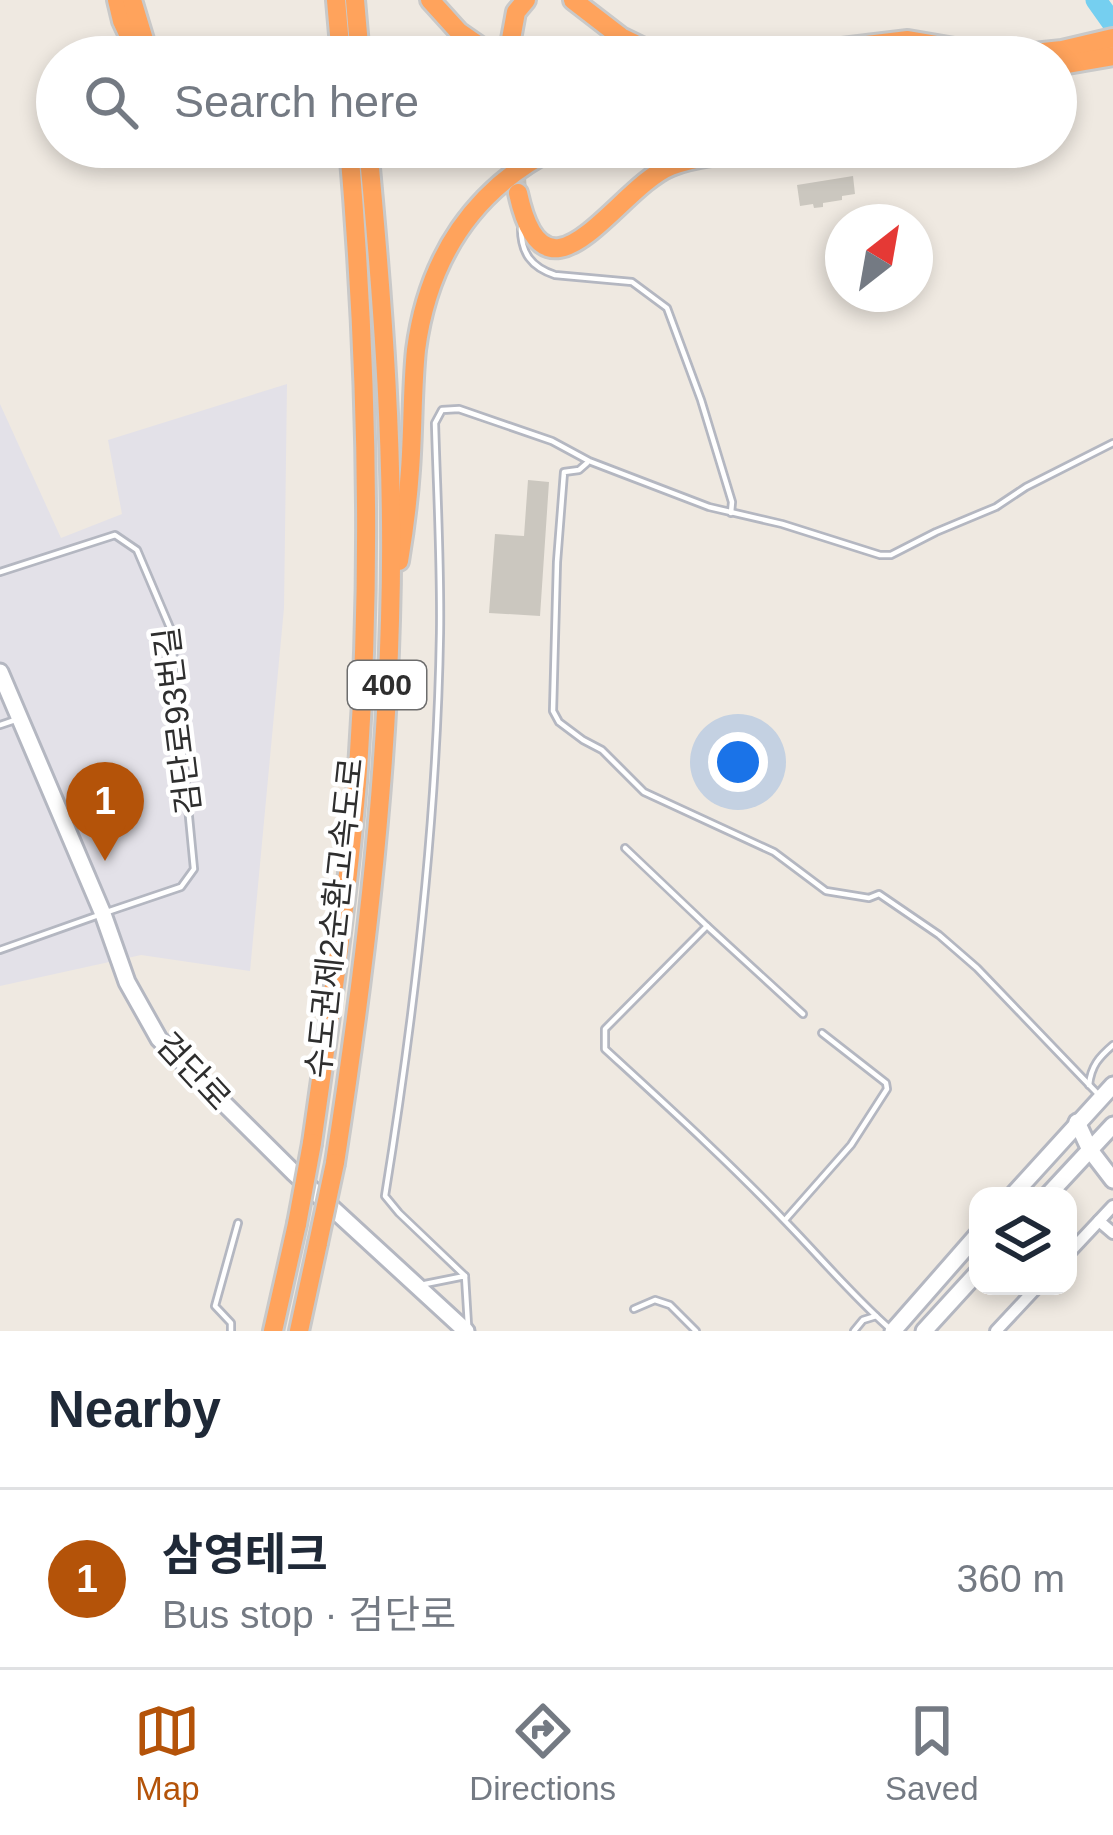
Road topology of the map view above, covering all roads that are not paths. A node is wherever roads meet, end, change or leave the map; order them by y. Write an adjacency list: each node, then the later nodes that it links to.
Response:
1 (117, 0): 8 (highway)
2 (131, 0): 9 (highway)
3 (333, 0): 10 (highway)
4 (355, 0): 11 (highway)
5 (430, 0): 12 (highway)
6 (526, 0): 13 (highway)
7 (573, 0): 14 (highway)
8 (129, 36)
9 (143, 36)
10 (343, 36)
11 (350, 36)
12 (467, 36)
13 (508, 36)
14 (620, 36)
15 (1113, 38): 16 (highway)
16 (1077, 54)
17 (1113, 56): 18 (highway)
18 (1077, 59)
19 (351, 168): 61 (highway, 수도권제2순환고속도로 / 400, bridge)
20 (370, 168): 28 (highway, 수도권제2순환고속도로 / 400)
21 (520, 168): 28 (highway)
22 (666, 168): 23 (highway)
23 (520, 202): 26 (lane)
24 (1113, 443): 26 (lane)
25 (589, 461): 26 (lane); 39 (lane); 54 (lane)
26 (731, 513)
27 (0, 572): 33 (lane, 검단로93번길)
28 (390, 620): 62 (highway, 수도권제2순환고속도로 / 400, bridge)
29 (0, 672): 30 (main road, 검단로)
30 (18, 719): 31 (lane); 33 (main road, 검단로)
31 (0, 725)
32 (625, 848): 34 (lane)
33 (103, 914): 35 (lane); 56 (main road, 검단로)
34 (707, 926): 36 (lane); 48 (lane)
35 (0, 950)
36 (803, 1014)
37 (822, 1033): 48 (lane)
38 (1113, 1045): 39 (lane)
39 (1101, 1089): 40 (lane); 41 (main road)
40 (1113, 1111)
41 (1077, 1122): 43 (main road); 45 (main road)
42 (1113, 1125): 43 (main road)
43 (1090, 1150): 44 (main road); 46 (main road)
44 (1113, 1180)
45 (1020, 1187)
46 (1055, 1187)
47 (1113, 1207): 49 (street)
48 (785, 1220): 59 (lane)
49 (1100, 1221): 51 (street); 53 (street)
50 (238, 1223): 60 (lane)
51 (1113, 1233)
52 (969, 1244): 66 (main road)
53 (1077, 1245)
54 (465, 1276): 56 (lane); 63 (lane)
55 (969, 1282): 67 (main road)
56 (416, 1285): 63 (main road, 검단로)
57 (1030, 1295): 68 (street)
58 (634, 1309): 64 (lane)
59 (876, 1316): 65 (lane); 66 (lane)
60 (231, 1331)
61 (273, 1331)
62 (299, 1331)
63 (467, 1331)
64 (697, 1331)
65 (854, 1331)
66 (892, 1331)
67 (924, 1331)
68 (996, 1331)

